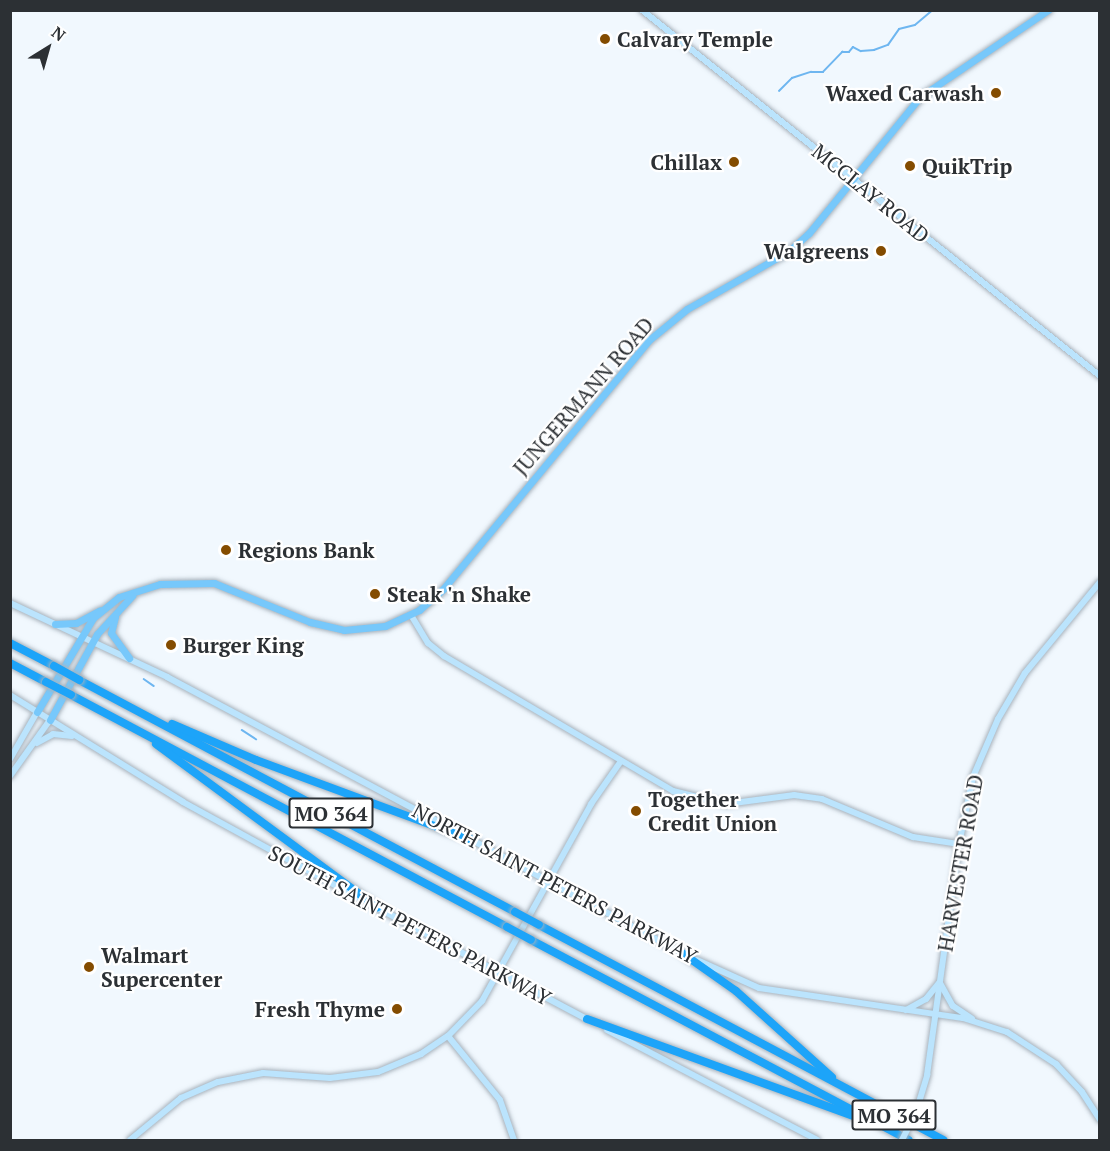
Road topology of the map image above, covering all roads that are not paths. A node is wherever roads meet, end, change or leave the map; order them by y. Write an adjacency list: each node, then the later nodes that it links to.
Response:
1 (642, 10): 3 (main road, MCCLAY ROAD)
2 (1048, 10): 3 (main road, JUNGERMANN ROAD)
3 (854, 178): 4 (main road, MCCLAY ROAD); 10 (main road, JUNGERMANN ROAD)
4 (1100, 376)
5 (1100, 582): 28 (main road, HARVESTER ROAD)
6 (132, 596): 8 (main road, JUNGERMANN ROAD); 9 (main road, JUNGERMANN ROAD); 10 (main road, JUNGERMANN ROAD)
7 (10, 603): 11 (main road, NORTH SAINT PETERS PARKWAY)
8 (103, 609): 11 (main road); 12 (main road, JUNGERMANN ROAD)
9 (117, 613): 13 (main road, JUNGERMANN ROAD); 15 (main road)
10 (411, 615): 25 (main road)
11 (55, 624): 12 (main road, NORTH SAINT PETERS PARKWAY)
12 (80, 636): 13 (main road, NORTH SAINT PETERS PARKWAY); 18 (main road, JUNGERMANN ROAD)
13 (93, 642): 15 (main road, NORTH SAINT PETERS PARKWAY); 20 (main road, JUNGERMANN ROAD)
14 (10, 643): 19 (highway, MO 364, bridge)
15 (129, 658): 27 (main road, NORTH SAINT PETERS PARKWAY)
16 (10, 663): 21 (highway, MO 364, bridge)
17 (10, 695): 18 (main road, SOUTH SAINT PETERS PARKWAY)
18 (37, 712): 20 (main road, SOUTH SAINT PETERS PARKWAY); 24 (main road, JUNGERMANN ROAD)
19 (146, 715): 27 (highway); 39 (highway, MO 364, bridge)
20 (50, 720): 22 (main road, SOUTH SAINT PETERS PARKWAY); 23 (main road, JUNGERMANN ROAD)
21 (144, 734): 30 (highway); 41 (highway, MO 364, bridge)
22 (75, 736): 23 (main road); 30 (main road, SOUTH SAINT PETERS PARKWAY)
23 (34, 746): 26 (main road, JUNGERMANN ROAD)
24 (10, 759)
25 (621, 761): 28 (main road); 29 (main road)
26 (10, 776)
27 (472, 840): 29 (main road, NORTH SAINT PETERS PARKWAY)
28 (959, 844): 33 (main road, HARVESTER ROAD)
29 (549, 882): 31 (main road, NORTH SAINT PETERS PARKWAY); 32 (main road)
30 (377, 908): 32 (main road, SOUTH SAINT PETERS PARKWAY)
31 (682, 953): 34 (main road, NORTH SAINT PETERS PARKWAY); 39 (highway)
32 (498, 973): 36 (main road, SOUTH SAINT PETERS PARKWAY); 38 (main road)
33 (940, 982): 34 (main road); 35 (main road, HARVESTER ROAD); 37 (main road)
34 (906, 1010): 35 (main road, NORTH SAINT PETERS PARKWAY)
35 (934, 1014): 37 (main road, NORTH SAINT PETERS PARKWAY); 45 (main road, HARVESTER ROAD, bridge)
36 (587, 1019): 41 (highway); 44 (main road, SOUTH SAINT PETERS PARKWAY)
37 (974, 1021): 40 (main road, NORTH SAINT PETERS PARKWAY)
38 (448, 1036): 42 (main road); 43 (main road)
39 (846, 1089): 47 (highway, MO 364)
40 (1100, 1120)
41 (875, 1123): 46 (highway, MO 364)
42 (130, 1140)
43 (514, 1140)
44 (817, 1140)
45 (902, 1140)
46 (908, 1140)
47 (943, 1140)

